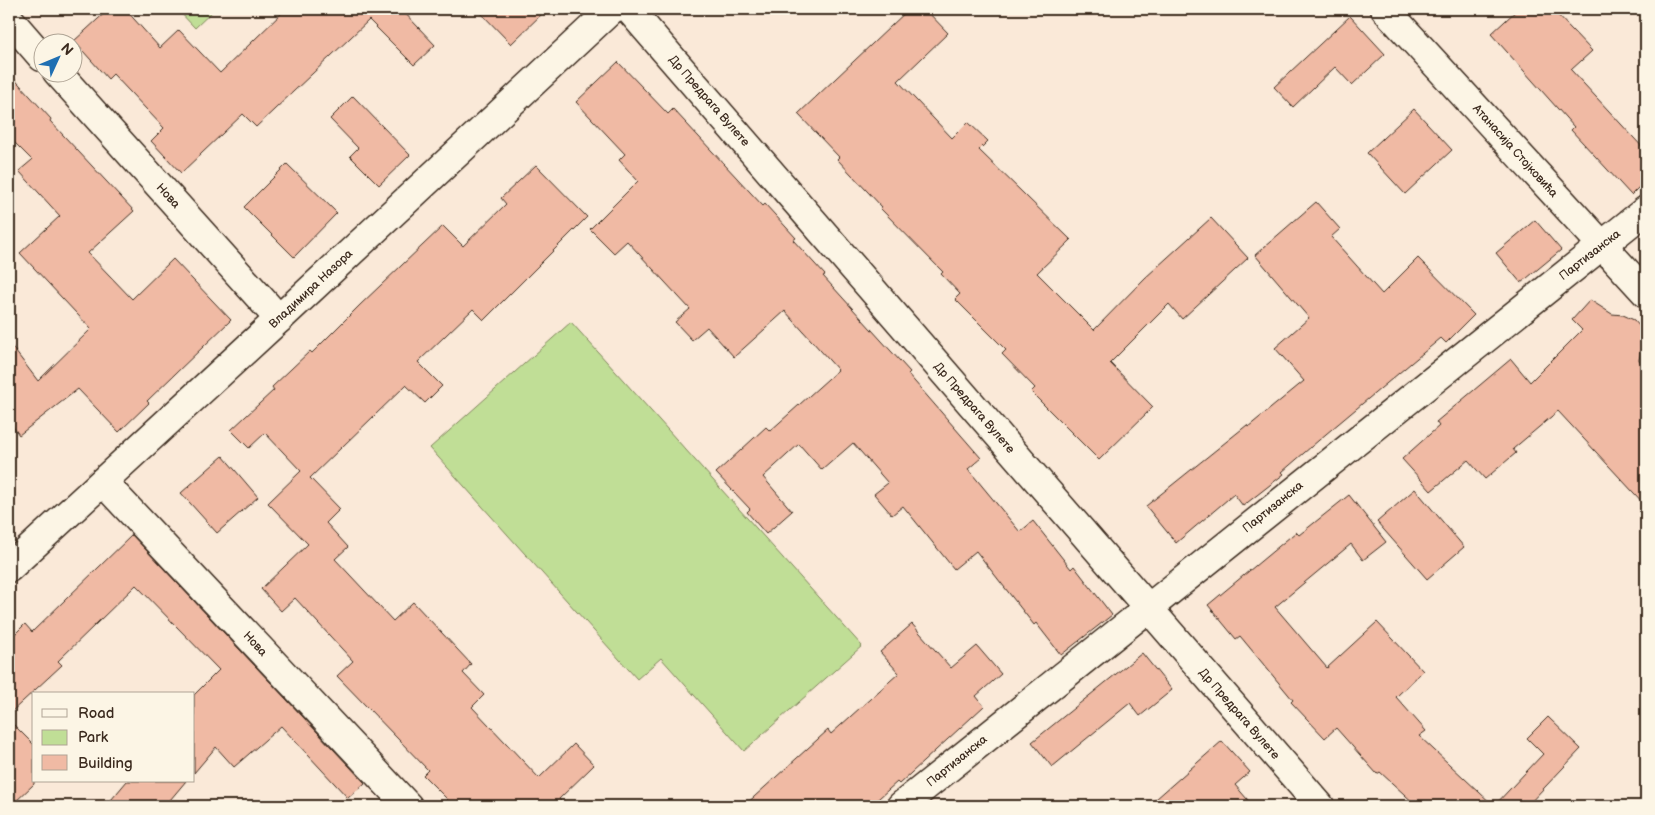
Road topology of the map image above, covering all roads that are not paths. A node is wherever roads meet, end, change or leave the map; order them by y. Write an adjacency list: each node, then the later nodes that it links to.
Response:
1 (612, 9): 10 (street, Владимира Назора)
2 (628, 9): 13 (street, Др Предрага Вулете)
3 (1385, 9): 8 (street, Атанасија Стојковића)
4 (9, 19): 5 (street)
5 (32, 45)
6 (66, 82): 10 (street, Нова)
7 (1646, 210): 8 (street, Партизанска)
8 (1601, 245): 9 (street, Атанасија Стојковића); 13 (street, Партизанска)
9 (1646, 293)
10 (280, 320): 11 (street, Владимира Назора)
11 (103, 482): 12 (street, Владимира Назора); 14 (street, Нова)
12 (9, 568)
13 (1147, 608): 15 (street, Партизанска); 16 (street, Др Предрага Вулете)
14 (408, 806)
15 (901, 806)
16 (1320, 806)

